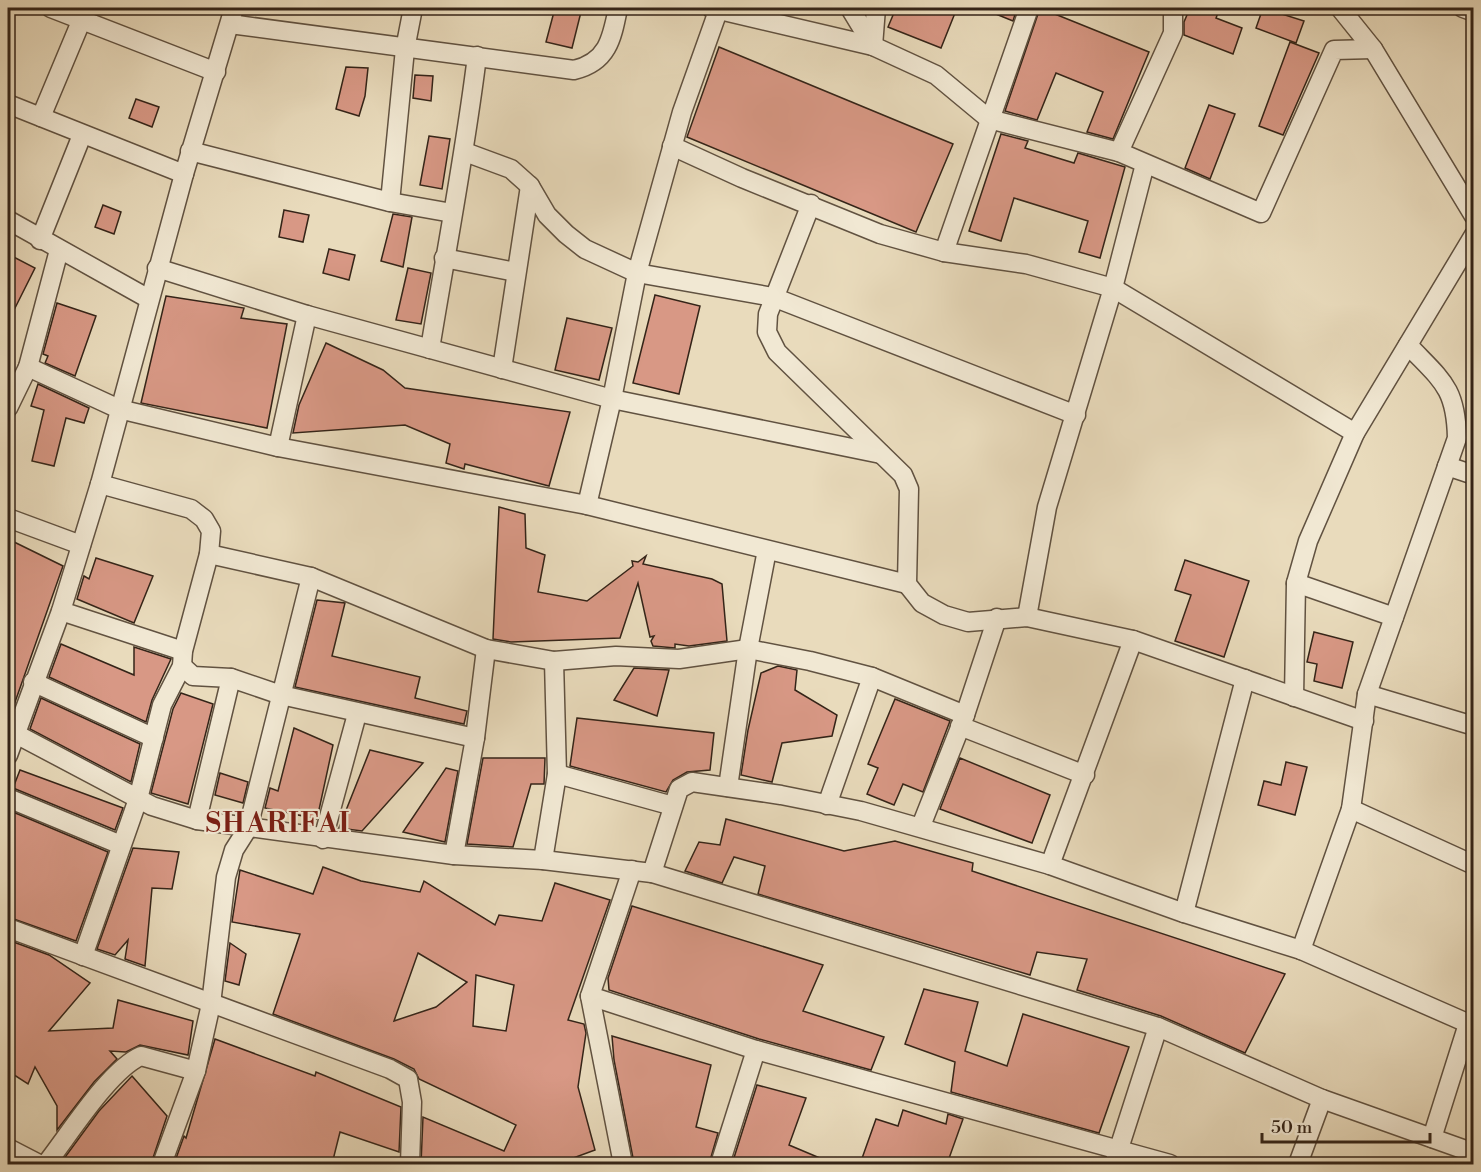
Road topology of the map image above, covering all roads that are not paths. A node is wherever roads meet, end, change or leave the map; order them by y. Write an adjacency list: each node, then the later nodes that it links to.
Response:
1 (51, 8): 13 (street)
2 (413, 8): 15 (street)
3 (618, 8): 17 (street)
4 (850, 8): 14 (street)
5 (876, 8): 14 (street)
6 (1029, 8): 21 (street)
7 (1173, 8): 26 (street)
8 (1340, 8): 16 (street)
9 (1463, 8): 11 (street)
10 (714, 9): 14 (street); 23 (street)
11 (1473, 12)
12 (232, 16): 15 (street); 18 (street)
13 (82, 19): 18 (street); 20 (street)
14 (873, 46): 21 (street)
15 (405, 49): 17 (street); 30 (street)
16 (1373, 49): 27 (street); 33 (street)
17 (477, 56): 25 (street)
18 (216, 72): 24 (street)
19 (8, 104): 20 (street)
20 (41, 117): 22 (street)
21 (989, 119): 26 (street); 38 (street)
22 (82, 135): 28 (street); 36 (street)
23 (672, 146): 31 (street); 42 (street)
24 (190, 151): 28 (street); 30 (street)
25 (465, 152): 29 (street); 32 (street)
26 (1119, 152): 27 (street)
27 (1145, 164): 43 (street)
28 (184, 174): 40 (street)
29 (530, 186): 41 (street); 42 (street)
30 (390, 202): 32 (street)
31 (811, 204): 38 (street); 44 (street)
32 (452, 213): 39 (street)
33 (1473, 216)
34 (8, 220): 36 (street)
35 (1473, 235): 47 (street)
36 (40, 240): 37 (street)
37 (59, 250): 45 (street); 49 (street)
38 (944, 252): 43 (street)
39 (444, 258): 41 (street); 48 (street)
40 (158, 268): 45 (street); 46 (street)
41 (516, 272): 50 (street)
42 (637, 273): 44 (street); 52 (street)
43 (1113, 288): 55 (street); 56 (street)
44 (773, 297): 55 (street); 58 (street)
45 (149, 299): 54 (street)
46 (307, 315): 48 (street); 57 (street)
47 (1408, 345): 56 (street); 59 (street)
48 (430, 349): 50 (street)
49 (28, 367): 51 (street); 53 (street); 54 (street)
50 (502, 369): 52 (street)
51 (8, 379)
52 (612, 399): 58 (street); 62 (street)
53 (8, 408)
54 (119, 409): 57 (street); 61 (street)
55 (1076, 415): 71 (street)
56 (1355, 433): 68 (street)
57 (278, 447): 62 (street)
58 (881, 454): 69 (street)
59 (1447, 466): 60 (street); 72 (street)
60 (1473, 475)
61 (100, 484): 64 (street); 66 (street)
62 (587, 505): 65 (street)
63 (8, 518): 64 (street)
64 (81, 545): 70 (street)
65 (767, 550): 69 (street); 76 (street)
66 (209, 554): 67 (street); 77 (street)
67 (311, 577): 75 (street); 84 (street)
68 (1296, 583): 72 (street); 85 (street)
69 (907, 584): 73 (street)
70 (61, 611): 77 (street); 82 (street)
71 (1027, 617): 73 (street); 74 (street)
72 (1395, 617): 83 (street)
73 (997, 618): 87 (street)
74 (1132, 640): 81 (street); 95 (street)
75 (486, 649): 78 (street); 92 (street)
76 (748, 649): 78 (street); 79 (street); 96 (street)
77 (182, 658): 80 (street); 91 (street)
78 (554, 661): 94 (street)
79 (872, 677): 87 (street); 99 (street)
80 (231, 678): 84 (street); 102 (street)
81 (1245, 679): 85 (street); 113 (street)
82 (33, 682): 90 (street); 91 (street)
83 (1367, 694): 88 (street); 89 (street)
84 (281, 695): 86 (street); 104 (street)
85 (1294, 697): 88 (street)
86 (357, 714): 92 (street); 105 (street)
87 (963, 721): 95 (street); 103 (street)
88 (1364, 721): 101 (street)
89 (1473, 726)
90 (14, 733): 93 (street); 98 (street)
91 (154, 738): 98 (street)
92 (475, 738): 107 (street)
93 (8, 755)
94 (557, 774): 100 (street); 108 (street)
95 (1085, 775): 109 (street)
96 (728, 787): 99 (street); 100 (street)
97 (8, 798): 106 (street)
98 (138, 799): 102 (street); 106 (street)
99 (827, 805): 103 (street)
100 (673, 806): 112 (street)
101 (1351, 808): 110 (street); 115 (street)
102 (196, 820): 104 (street)
103 (921, 826): 109 (street)
104 (248, 828): 105 (street); 118 (street)
105 (323, 839): 107 (street)
106 (121, 845): 116 (street)
107 (454, 855): 108 (street)
108 (543, 860): 111 (street)
109 (1050, 865): 113 (street)
110 (1473, 865)
111 (632, 870): 112 (street); 117 (street)
112 (652, 873): 120 (street)
113 (1184, 913): 115 (street)
114 (8, 928): 116 (street)
115 (1301, 950): 119 (street)
116 (83, 956): 118 (street)
117 (590, 996): 121 (street); 132 (street)
118 (211, 1004): 122 (street); 131 (street)
119 (1471, 1025): 124 (street)
120 (1158, 1027): 123 (street); 127 (street)
121 (756, 1050): 127 (street); 133 (street)
122 (196, 1071): 129 (street); 130 (street)
123 (1322, 1100): 124 (street); 135 (street)
124 (1432, 1138): 126 (street)
125 (8, 1148): 128 (street)
126 (1473, 1153)
127 (1117, 1157): 134 (street)
128 (39, 1164)
129 (46, 1164)
130 (162, 1164)
131 (410, 1164)
132 (623, 1164)
133 (720, 1164)
134 (1170, 1164)
135 (1298, 1164)

